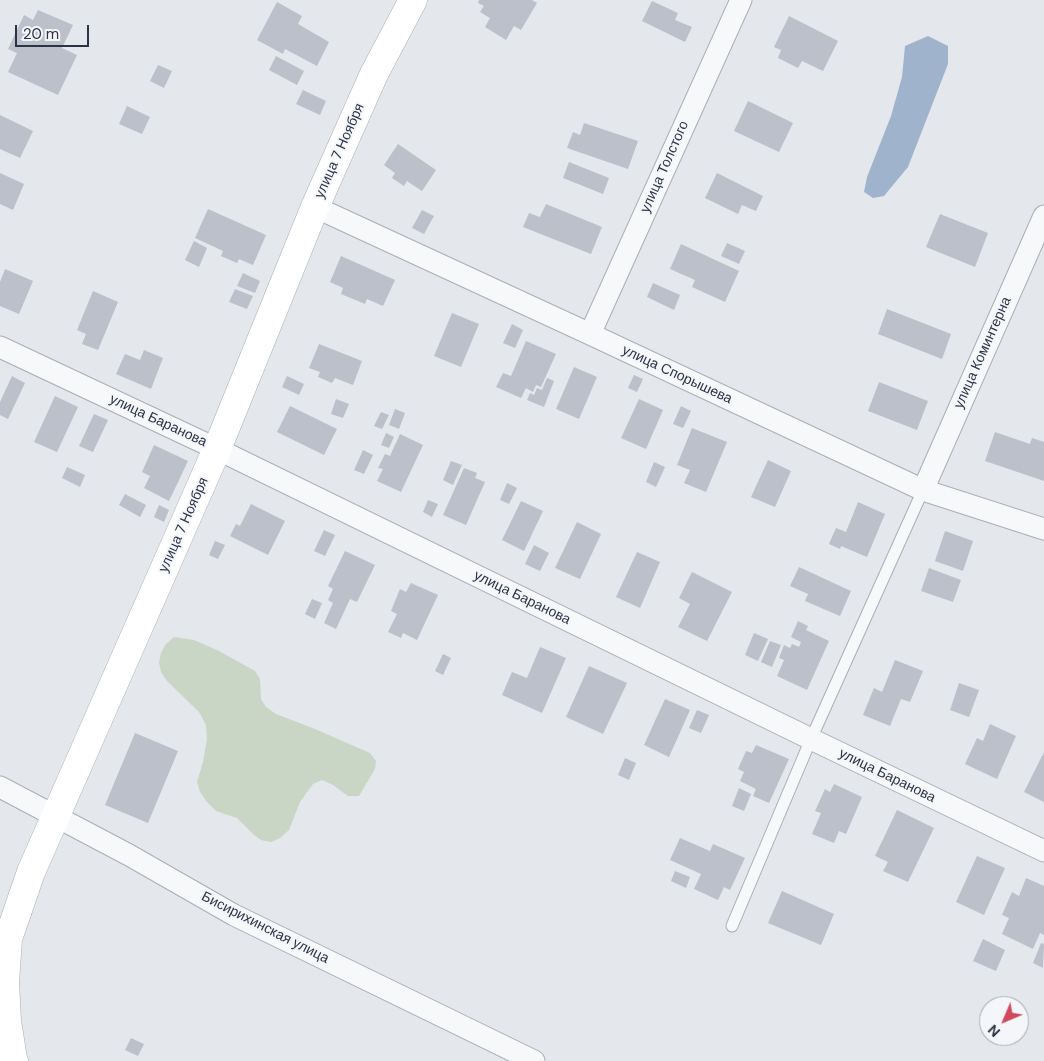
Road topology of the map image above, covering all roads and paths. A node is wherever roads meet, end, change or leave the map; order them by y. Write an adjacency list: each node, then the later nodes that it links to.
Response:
1 (413, 0): 3 (street, улица 7 Ноября)
2 (741, 0): 5 (street, улица Толстого)
3 (315, 207): 5 (street, улица Спорышева); 7 (street, улица 7 Ноября)
4 (1044, 216): 8 (street, улица Коминтерна)
5 (590, 334): 8 (street, улица Спорышева)
6 (0, 347): 7 (street, улица Баранова)
7 (217, 449): 10 (street, улица Баранова); 12 (street, улица 7 Ноября)
8 (923, 490): 9 (street, улица Спорышева); 10 (lane)
9 (1044, 529)
10 (811, 739): 13 (street, улица Баранова); 14 (lane)
11 (0, 787): 12 (street, Бисирихинская улица)
12 (56, 816): 15 (street, улица 7 Ноября); 16 (street, Бисирихинская улица)
13 (1044, 851)
14 (732, 926)
15 (14, 1061)
16 (534, 1061)

